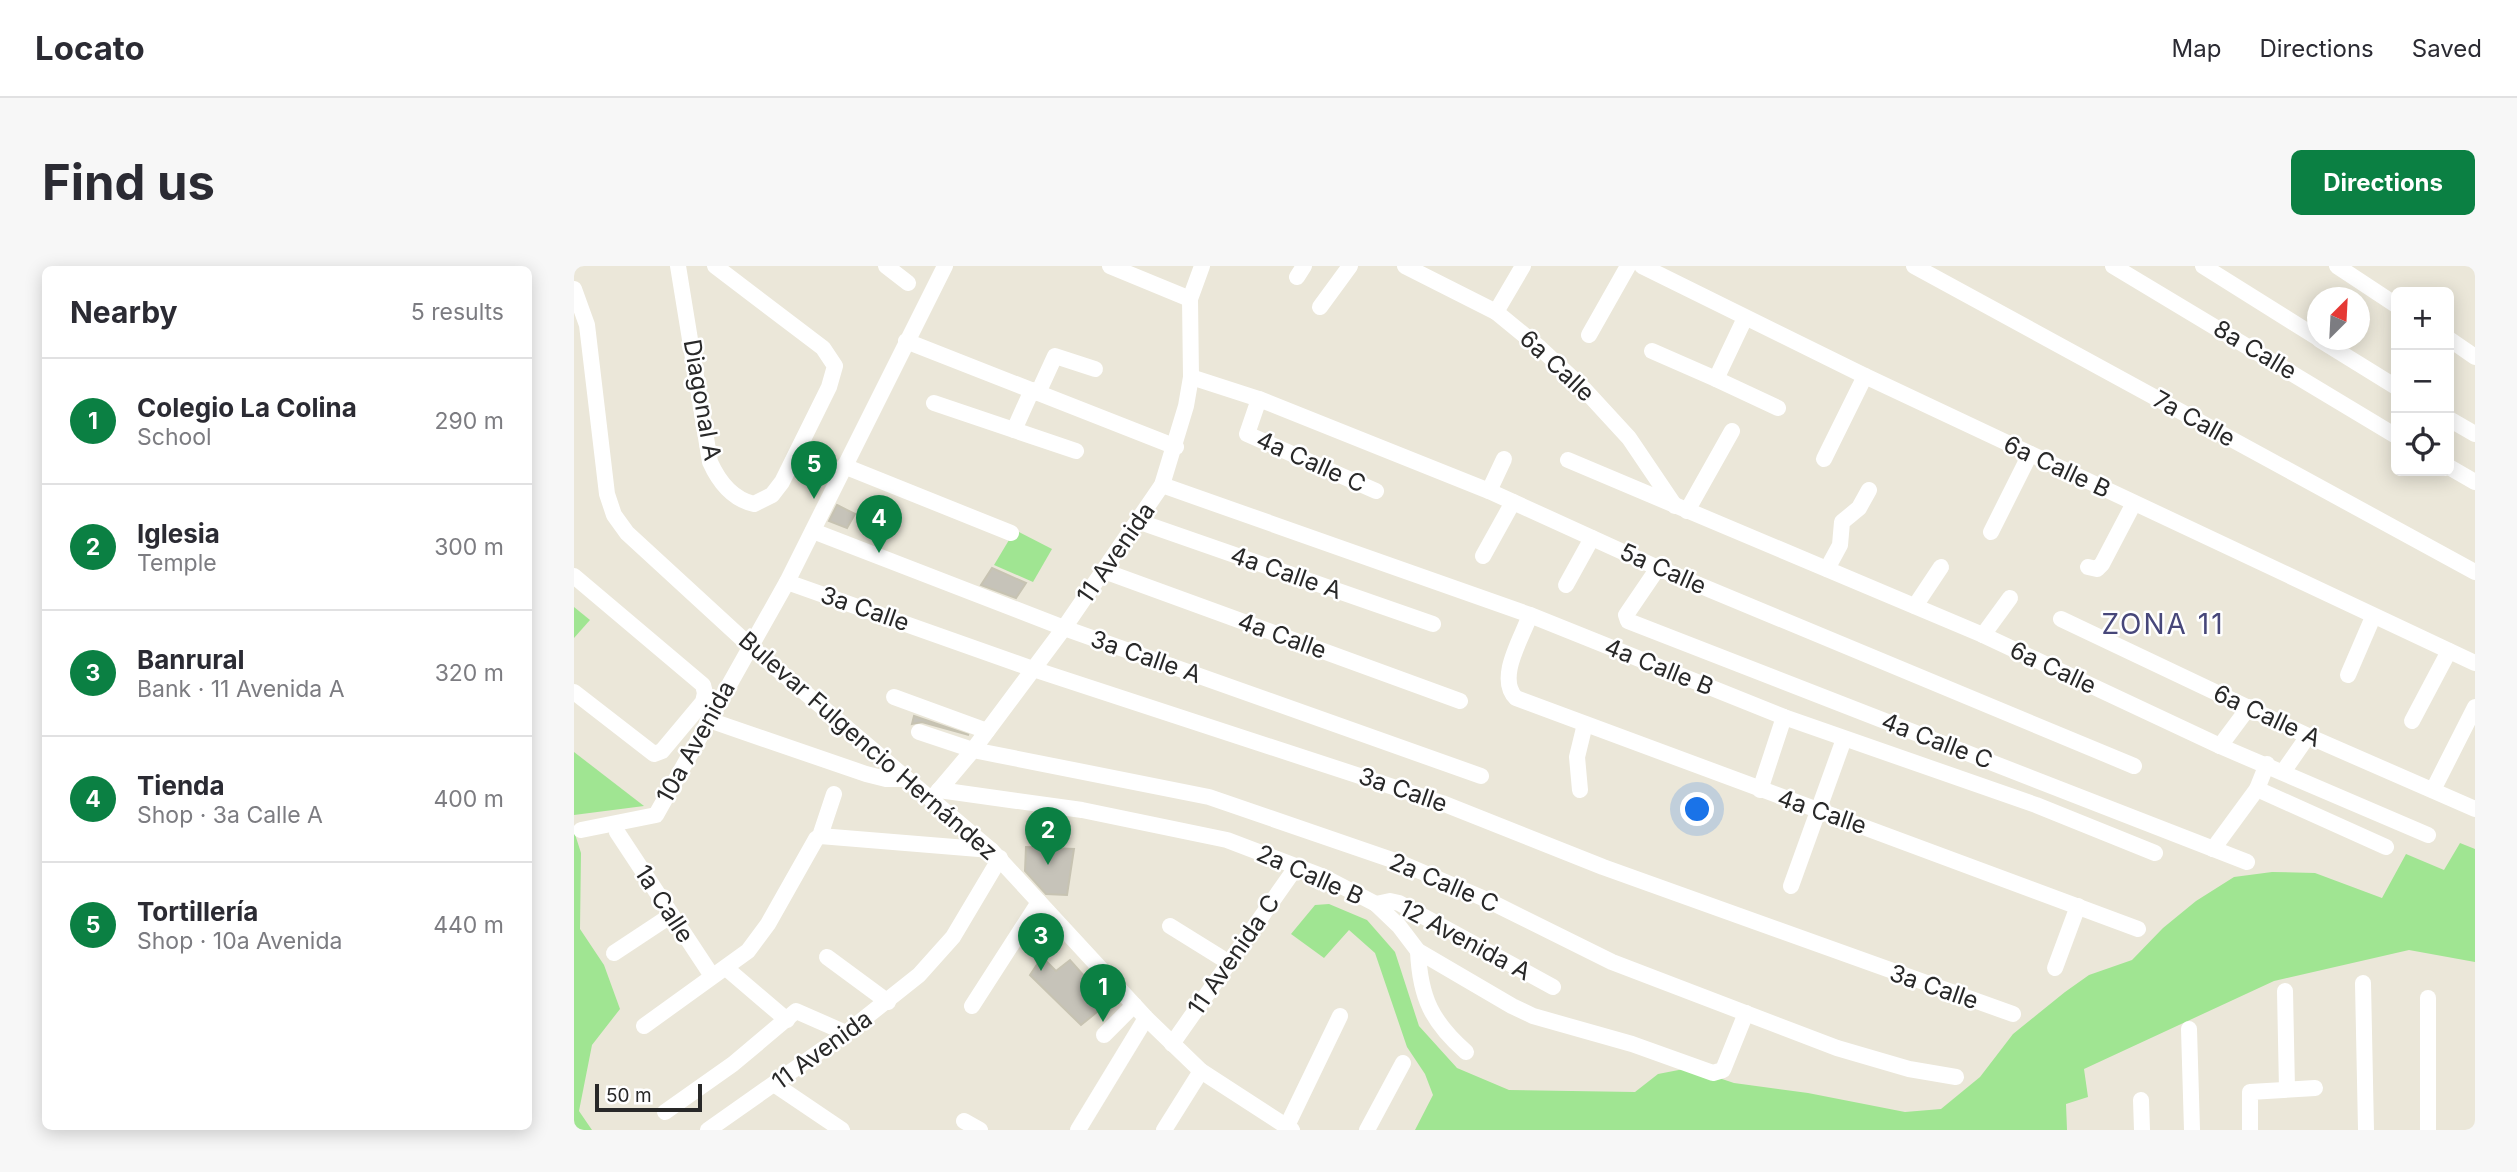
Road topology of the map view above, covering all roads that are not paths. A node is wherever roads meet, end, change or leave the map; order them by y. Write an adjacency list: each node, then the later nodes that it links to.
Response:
1 (678, 266): 2 (street, Diagonal A)
2 (715, 266)
3 (886, 266): 16 (street)
4 (945, 266): 25 (street, 10a Avenida)
5 (1110, 266): 18 (street)
6 (1202, 266): 18 (street, 11 Avenida)
7 (1350, 266): 20 (street)
8 (1405, 266): 21 (street, 6a Calle)
9 (1523, 266): 21 (street)
10 (1628, 266): 24 (street)
11 (1642, 266): 22 (street, 6a Calle B)
12 (1914, 266): 71 (street, 7a Calle)
13 (2113, 266): 42 (street, 8a Calle)
14 (2203, 266): 23 (street)
15 (2337, 266): 19 (street)
16 (908, 284)
17 (574, 289): 83 (street, Bulevar Fulgencio Hernández)
18 (1190, 299): 32 (street, 11 Avenida)
19 (2391, 302)
20 (1320, 307)
21 (1496, 312): 59 (street, 6a Calle)
22 (1745, 318): 31 (street, 6a Calle B); 33 (street)
23 (2307, 331)
24 (1589, 335)
25 (906, 341): 35 (street); 50 (street, 10a Avenida)
26 (2454, 342): 29 (street)
27 (2337, 350): 34 (street)
28 (1652, 351): 33 (street)
29 (2475, 356)
30 (1095, 369): 35 (street)
31 (1865, 376): 46 (street, 6a Calle B); 48 (street)
32 (1191, 377): 36 (street, 5a Calle); 44 (street, 11 Avenida)
33 (1716, 379): 38 (street)
34 (2391, 384)
35 (1035, 391): 40 (street); 44 (street)
36 (1259, 399): 55 (street, 4a Calle C); 56 (street, 5a Calle)
37 (934, 403): 40 (street)
38 (1778, 408)
39 (2454, 422): 43 (street)
40 (1014, 430): 45 (street)
41 (1732, 431): 59 (street)
42 (2391, 433)
43 (2475, 434)
44 (1176, 447): 53 (street, 11 Avenida)
45 (1076, 451)
46 (2030, 454): 58 (street, 6a Calle B); 62 (street)
47 (1504, 458): 56 (street)
48 (1824, 459)
49 (1568, 460): 59 (street, 6a Calle)
50 (844, 466): 61 (street, 10a Avenida); 63 (street)
51 (2454, 470): 52 (street)
52 (2475, 482)
53 (1162, 485): 60 (street, 11 Avenida); 77 (street, 4a Calle B)
54 (1869, 490): 69 (street)
55 (1376, 491)
56 (1489, 491): 57 (street, 5a Calle)
57 (1513, 502): 64 (street, 5a Calle); 65 (street)
58 (2134, 503): 67 (street); 78 (street, 6a Calle B)
59 (1681, 509): 69 (street, 6a Calle)
60 (1140, 522): 70 (street, 11 Avenida); 80 (street, 4a Calle A)
61 (813, 531): 73 (street, 10a Avenida); 81 (street, 3a Calle A)
62 (1991, 532)
63 (1011, 533)
64 (1592, 538): 68 (street, 5a Calle); 74 (street)
65 (1483, 556)
66 (1941, 567): 76 (street)
67 (2088, 567)
68 (1658, 568): 104 (street, 5a Calle); 121 (street, 4a Calle C)
69 (1827, 569): 76 (street, 6a Calle)
70 (1104, 571): 81 (street, 11 Avenida); 90 (street, 4a Calle)
71 (2475, 572)
72 (574, 576): 88 (street)
73 (787, 582): 83 (street, 10a Avenida); 86 (street, 3a Calle)
74 (1566, 585)
75 (2010, 598): 82 (street)
76 (1915, 606): 82 (street, 6a Calle)
77 (1531, 615): 93 (street, 4a Calle B); 96 (street, 4a Calle)
78 (2373, 617): 84 (street, 6a Calle B); 87 (street)
79 (2061, 619): 91 (street, 6a Calle A)
80 (1433, 624)
81 (1064, 628): 86 (street, 11 Avenida); 106 (street, 3a Calle A)
82 (1983, 635): 101 (street, 6a Calle)
83 (750, 646): 94 (street, 10a Avenida); 107 (street, Bulevar Fulgencio Hernández)
84 (2449, 651): 85 (street, 6a Calle B); 95 (street)
85 (2475, 663)
86 (1033, 669): 97 (street, 11 Avenida); 147 (street, 3a Calle)
87 (2348, 675)
88 (574, 692)
89 (894, 697): 97 (street)
90 (1460, 701)
91 (2249, 707): 99 (street, 6a Calle A); 101 (street)
92 (2474, 710): 111 (street)
93 (1784, 717): 100 (street, 4a Calle B); 110 (street)
94 (709, 720): 107 (street); 116 (street, 10a Avenida)
95 (2412, 720)
96 (1585, 724): 109 (street); 110 (street, 4a Calle)
97 (987, 730): 102 (street, 11 Avenida)
98 (919, 732): 102 (street, 2a Calle C)
99 (2308, 736): 105 (street); 111 (street, 6a Calle A)
100 (1844, 739): 115 (street); 122 (street, 4a Calle B)
101 (2220, 746): 103 (street, 6a Calle)
102 (973, 750): 113 (street, 11 Avenida); 146 (street, 2a Calle C)
103 (2267, 764): 105 (street, 6a Calle); 108 (street)
104 (2134, 766)
105 (2283, 772): 118 (street, 6a Calle)
106 (1481, 776)
107 (907, 779): 113 (street, Bulevar Fulgencio Hernández)
108 (2257, 789): 120 (street); 121 (street)
109 (1580, 790)
110 (1760, 790): 115 (street, 4a Calle)
111 (2433, 790): 114 (street, 6a Calle A)
112 (834, 794): 119 (street)
113 (935, 795): 123 (street, Bulevar Fulgencio Hernández); 125 (street, 2a Calle B)
114 (2475, 809)
115 (1817, 810): 126 (street); 129 (street, 4a Calle)
116 (581, 830)
117 (617, 832): 130 (street, 1a Calle)
118 (2428, 835)
119 (820, 836): 123 (street); 138 (street)
120 (2386, 848)
121 (2213, 849): 124 (street, 4a Calle C)
122 (2155, 853)
123 (995, 854): 127 (street, Bulevar Fulgencio Hernández); 143 (street, 11 Avenida)
124 (2247, 863)
125 (1297, 866): 128 (street, 2a Calle B); 136 (street, 11 Avenida C)
126 (1791, 886)
127 (1039, 902): 144 (street, Bulevar Fulgencio Hernández); 145 (street)
128 (1376, 904): 133 (street, 2a Calle B); 140 (street, 12 Avenida A)
129 (2078, 906): 132 (street, 4a Calle); 137 (street)
130 (670, 916): 134 (street); 138 (street, 1a Calle)
131 (1170, 926): 136 (street)
132 (2138, 929)
133 (1418, 951): 146 (street, 2a Calle B); 156 (street)
134 (614, 953)
135 (827, 957): 143 (street)
136 (1228, 962): 155 (street, 11 Avenida C)
137 (2055, 968)
138 (719, 972): 148 (street, 1a Calle); 151 (street)
139 (2363, 983): 176 (street)
140 (1553, 987)
141 (2285, 991): 162 (street)
142 (2428, 999): 177 (street)
143 (888, 1002): 153 (street, 11 Avenida)
144 (1134, 1005): 150 (street, Bulevar Fulgencio Hernández); 154 (street)
145 (972, 1006)
146 (1746, 1013): 159 (street, 2a Calle C)
147 (2013, 1014)
148 (793, 1015): 153 (street, 1a Calle); 164 (street)
149 (1340, 1016): 166 (street)
150 (1146, 1018): 155 (street, Bulevar Fulgencio Hernández); 170 (street)
151 (644, 1026)
152 (2189, 1029): 174 (street)
153 (846, 1033): 160 (street, 11 Avenida)
154 (1104, 1035)
155 (1172, 1044): 158 (street, Bulevar Fulgencio Hernández)
156 (1466, 1052)
157 (1403, 1063): 172 (street)
158 (1201, 1071): 166 (street, Bulevar Fulgencio Hernández); 171 (street)
159 (1956, 1077)
160 (774, 1084): 167 (street, 11 Avenida); 168 (street)
161 (2315, 1088): 162 (street)
162 (2287, 1089): 175 (street)
163 (2141, 1100): 173 (street)
164 (665, 1112)
165 (964, 1121): 169 (street)
166 (1288, 1129)
167 (708, 1130)
168 (842, 1130)
169 (980, 1130)
170 (1077, 1130)
171 (1164, 1130)
172 (1367, 1130)
173 (2143, 1130)
174 (2192, 1130)
175 (2250, 1130)
176 (2366, 1130)
177 (2428, 1130)

